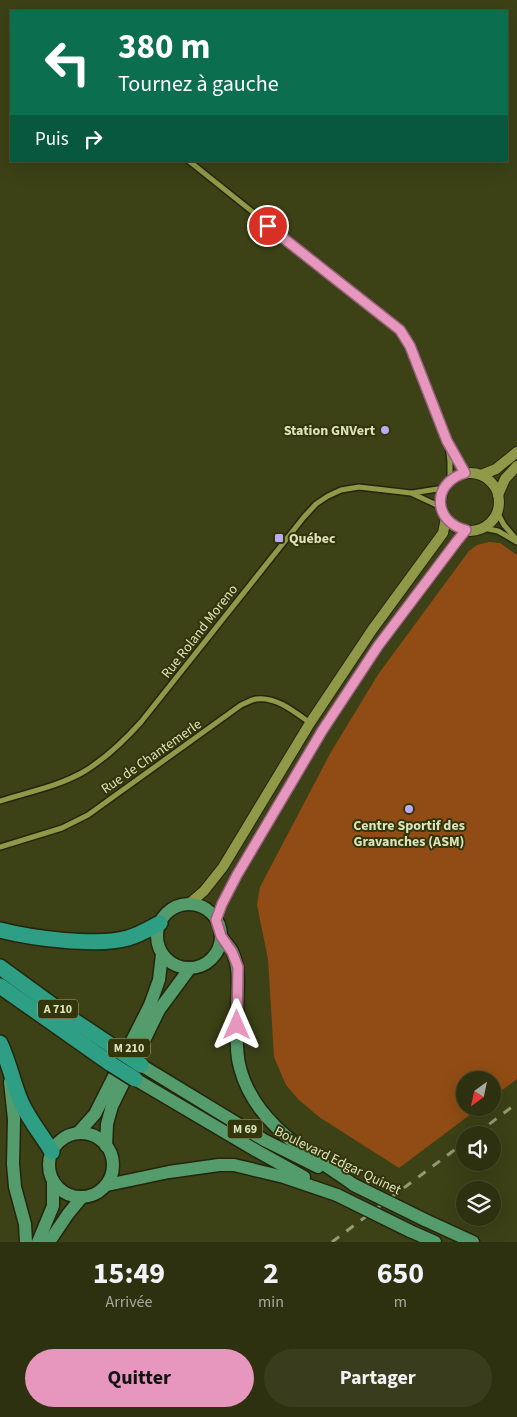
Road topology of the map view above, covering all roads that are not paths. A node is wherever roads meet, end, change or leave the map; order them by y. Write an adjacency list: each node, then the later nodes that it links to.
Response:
1 (190, 162): 2 (street)
2 (447, 441): 5 (street); 7 (street)
3 (517, 452): 6 (main road)
4 (517, 466): 9 (main road)
5 (465, 473): 6 (main road); 7 (main road)
6 (481, 475): 9 (main road)
7 (447, 484): 8 (street); 10 (main road)
8 (411, 493): 10 (street); 17 (street, Rue Roland Moreno)
9 (498, 495): 11 (main road)
10 (441, 506): 12 (main road)
11 (497, 512): 13 (main road); 15 (street)
12 (446, 518): 14 (main road); 16 (main road)
13 (482, 528): 14 (main road); 15 (street)
14 (466, 530): 20 (main road)
15 (517, 541)
16 (310, 723): 18 (street, Rue de Chantemerle); 19 (main road)
17 (0, 801)
18 (0, 847)
19 (189, 904): 20 (main road); 21 (main road)
20 (216, 920): 23 (main road)
21 (160, 923): 22 (highway); 24 (main road)
22 (0, 930)
23 (221, 936): 26 (main road); 36 (main road)
24 (162, 954): 26 (main road); 31 (main road, M 210)
25 (0, 967): 30 (highway, A 710, bridge)
26 (190, 968): 32 (main road, M 210)
27 (0, 986): 30 (highway, A 710, bridge)
28 (0, 1043): 29 (highway)
29 (8, 1059): 33 (highway); 39 (main road)
30 (138, 1072): 36 (main road, Boulevard Edgar Quinet / M 69); 37 (main road, M 69)
31 (78, 1134): 32 (main road); 33 (main road)
32 (106, 1146): 35 (main road)
33 (52, 1152): 34 (main road)
34 (53, 1181): 38 (main road); 40 (main road)
35 (107, 1185): 37 (main road); 38 (main road)
36 (354, 1185): 43 (main road, Boulevard Edgar Quinet / M 69, bridge)
37 (337, 1195): 42 (main road, M 69, bridge)
38 (82, 1198): 41 (main road)
39 (26, 1242)
40 (38, 1242)
41 (50, 1242)
42 (435, 1242)
43 (473, 1242)

